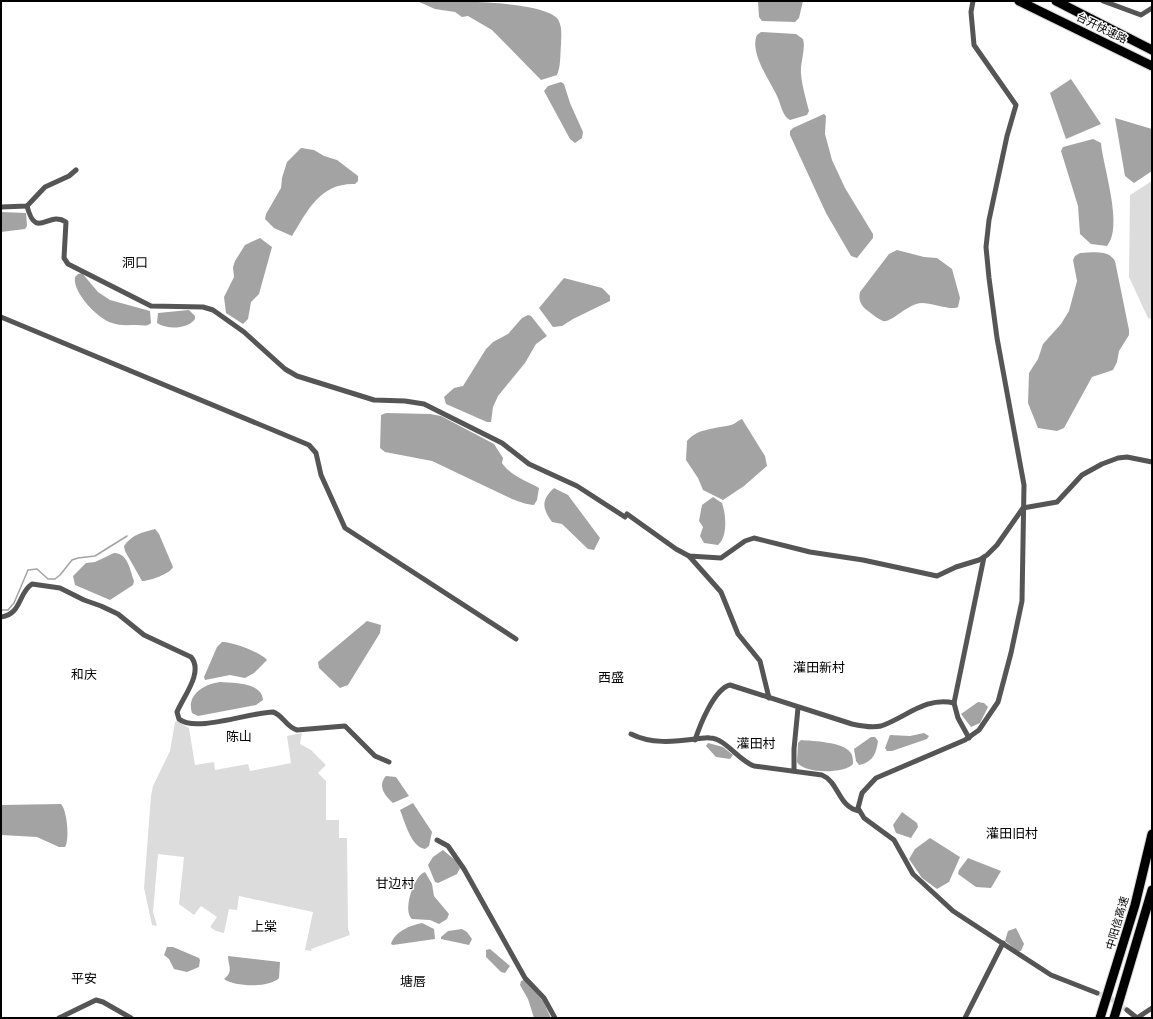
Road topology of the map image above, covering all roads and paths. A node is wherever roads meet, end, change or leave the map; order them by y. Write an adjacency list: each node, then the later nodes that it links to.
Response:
1 (973, 1): 15 (street)
2 (1019, 1): 7 (highway, 台开快速路)
3 (1056, 1): 6 (highway, 台开快速路)
4 (1103, 1): 5 (street)
5 (1152, 8)
6 (1107, 26): 7 (highway); 8 (highway, 台开快速路)
7 (1101, 40): 9 (highway, 台开快速路)
8 (1152, 50)
9 (1152, 66)
10 (76, 170): 11 (street)
11 (27, 206): 12 (street); 16 (street)
12 (1, 207)
13 (1, 317): 19 (street)
14 (1152, 462): 15 (street)
15 (1023, 508): 17 (street); 24 (street)
16 (689, 556): 17 (street); 20 (street)
17 (984, 557): 21 (street)
18 (1, 617): 26 (street)
19 (516, 639)
20 (769, 698): 22 (street); 25 (street)
21 (954, 703): 22 (street); 24 (street)
22 (798, 708): 27 (street)
23 (631, 734): 25 (street)
24 (969, 738): 28 (street)
25 (695, 740): 27 (street)
26 (389, 762)
27 (794, 771): 28 (street)
28 (859, 812): 32 (street)
29 (1152, 834): 41 (highway, 中阳信高速)
30 (437, 840): 39 (street)
31 (1152, 890): 42 (highway)
32 (1003, 944): 33 (street); 40 (street)
33 (1097, 993)
34 (1152, 1008): 36 (street)
35 (1127, 1010): 36 (street)
36 (1135, 1017)
37 (59, 1018): 38 (street)
38 (131, 1018)
39 (555, 1018)
40 (965, 1018)
41 (1100, 1018)
42 (1114, 1018)

